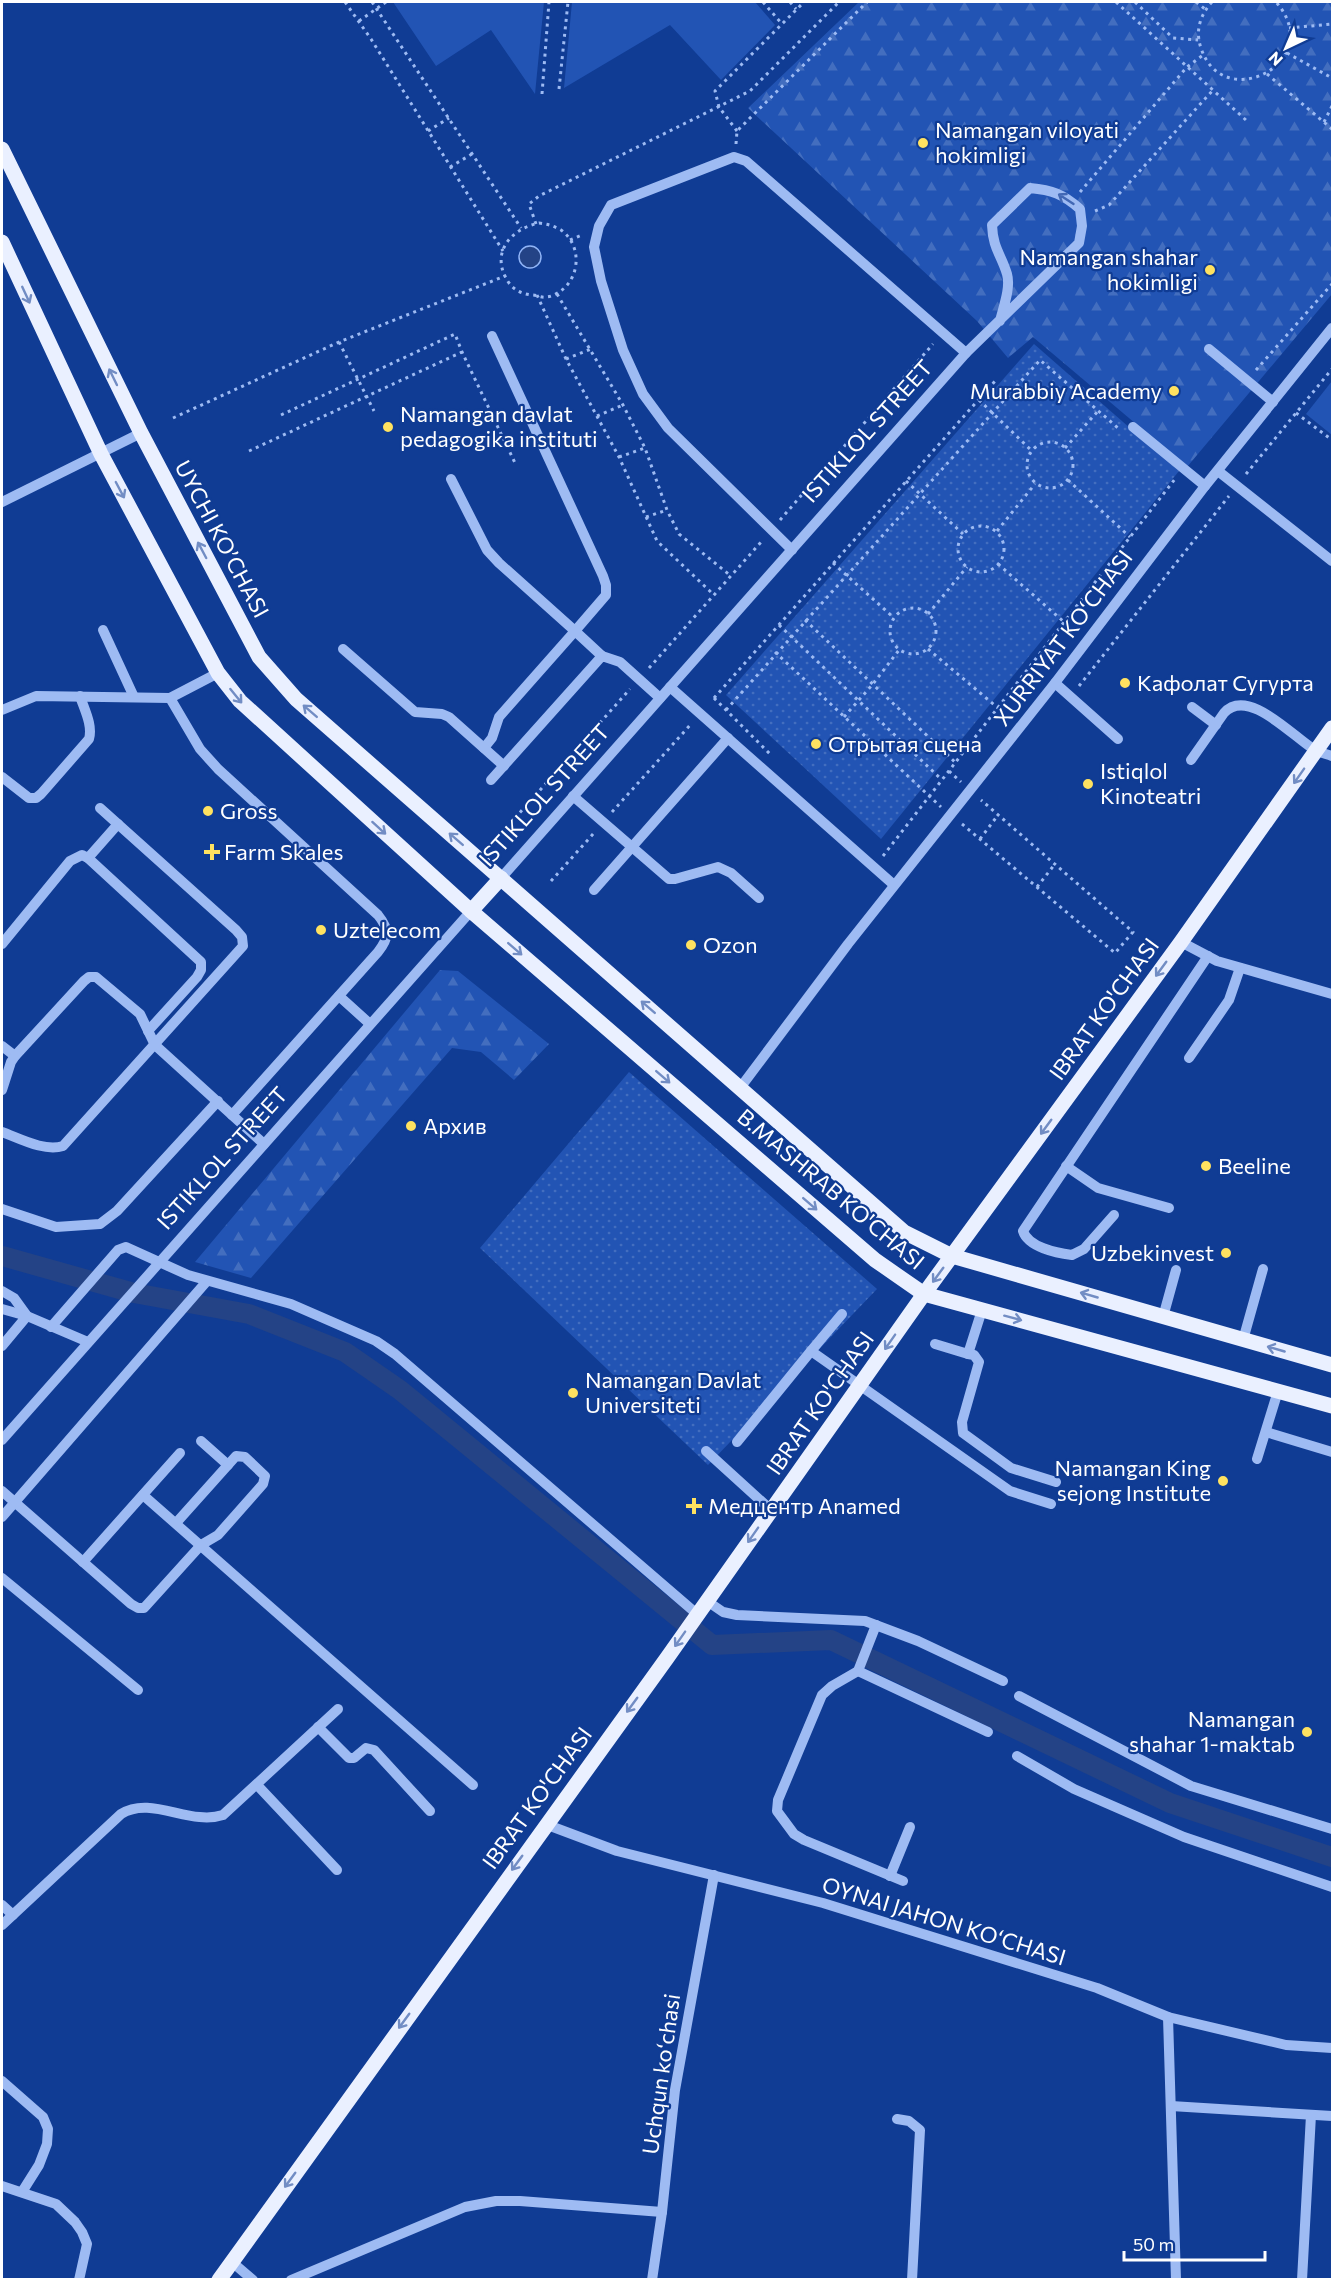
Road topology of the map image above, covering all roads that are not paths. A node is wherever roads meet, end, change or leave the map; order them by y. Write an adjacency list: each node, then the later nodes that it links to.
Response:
1 (2, 149): 10 (main road, UYCHI KO’CHASI, one-way to 1)
2 (2, 242): 11 (main road, one-way to 11)
3 (999, 321): 3 (street, ISTIKLOL STREET, one-way to 3); 7 (street, ISTIKLOL STREET)
4 (1332, 328): 8 (street, XURRIYAT KO‘CHASI)
5 (492, 336): 19 (street)
6 (1209, 349): 8 (street)
7 (966, 353): 16 (street, ISTIKLOL STREET); 16 (street)
8 (1273, 402): 12 (street, XURRIYAT KO‘CHASI)
9 (1129, 430): 14 (street)
10 (141, 433): 11 (street); 47 (main road, UYCHI KO’CHASI, one-way to 10)
11 (101, 454): 15 (street); 22 (main road, one-way to 22)
12 (1218, 471): 14 (street, XURRIYAT KO‘CHASI); 17 (street)
13 (451, 479): 19 (street)
14 (1205, 486): 23 (street, XURRIYAT KO‘CHASI)
15 (2, 501)
16 (792, 550): 24 (street, ISTIKLOL STREET)
17 (1332, 561)
18 (103, 630): 26 (street)
19 (575, 632): 21 (street); 35 (street)
20 (343, 649): 35 (street)
21 (602, 656): 28 (street); 39 (street)
22 (218, 673): 27 (street); 51 (main road, one-way to 51)
23 (1055, 683): 34 (street); 48 (street, XURRIYAT KO‘CHASI)
24 (670, 687): 28 (street, ISTIKLOL STREET); 33 (street)
25 (80, 696): 26 (street); 30 (street); 40 (street)
26 (134, 697): 27 (street)
27 (170, 698): 57 (street)
28 (660, 698): 42 (street, ISTIKLOL STREET)
29 (1192, 707): 31 (street)
30 (2, 710)
31 (1216, 724): 36 (street); 38 (street)
32 (1332, 728): 36 (main road, IBRAT KO'CHASI)
33 (728, 738): 45 (street); 48 (street)
34 (1118, 739)
35 (484, 748): 39 (street)
36 (1316, 751): 37 (street); 52 (main road, IBRAT KO'CHASI, one-way to 52)
37 (1332, 756)
38 (1191, 760)
39 (504, 766): 41 (street)
40 (2, 777)
41 (491, 780)
42 (573, 796): 45 (street); 47 (street, ISTIKLOL STREET)
43 (100, 808): 44 (street)
44 (118, 824): 46 (street); 60 (street)
45 (631, 847): 49 (street); 50 (street)
46 (88, 858): 53 (street); 59 (street)
47 (501, 878): 51 (main road, ISTIKLOL STREET); 64 (main road, B.MASHRAB KO'CHASI, one-way to 47)
48 (894, 885): 64 (street, XURRIYAT KO‘CHASI)
49 (594, 890)
50 (759, 898)
51 (471, 911): 58 (street, ISTIKLOL STREET); 80 (main road, B.MASHRAB KO'CHASI, one-way to 80)
52 (1181, 942): 54 (street); 74 (main road, IBRAT KO'CHASI, one-way to 74)
53 (2, 944)
54 (1208, 956): 55 (street); 70 (street)
55 (1240, 968): 56 (street); 63 (street)
56 (1332, 994)
57 (339, 996): 58 (street); 67 (street)
58 (370, 1024): 69 (street, ISTIKLOL STREET)
59 (148, 1031): 60 (street); 62 (street)
60 (155, 1045): 66 (street); 68 (street)
61 (2, 1046): 62 (street)
62 (15, 1056): 65 (street)
63 (1189, 1058)
64 (740, 1088): 74 (main road, B.MASHRAB KO'CHASI)
65 (2, 1090)
66 (218, 1101): 67 (street); 72 (street)
67 (232, 1115): 69 (street)
68 (2, 1132)
69 (264, 1144): 75 (street, ISTIKLOL STREET)
70 (1066, 1166): 71 (street); 73 (street)
71 (1169, 1208)
72 (2, 1209)
73 (1114, 1215)
74 (952, 1256): 80 (main road, IBRAT KO'CHASI, one-way to 80); 85 (main road, B.MASHRAB KO'CHASI, one-way to 74)
75 (158, 1264): 78 (street); 86 (street); 88 (street, ISTIKLOL STREET)
76 (1263, 1269): 87 (street)
77 (1176, 1270): 85 (street)
78 (204, 1283): 109 (street); 118 (street)
79 (2, 1291): 84 (street)
80 (924, 1294): 82 (main road, B.MASHRAB KO'CHASI); 94 (main road, IBRAT KO'CHASI, one-way to 94)
81 (2, 1309): 84 (street)
82 (982, 1310): 92 (street); 95 (main road, B.MASHRAB KO'CHASI, one-way to 95)
83 (842, 1314): 91 (street)
84 (27, 1316): 86 (street); 90 (street)
85 (1163, 1317): 87 (main road, B.MASHRAB KO'CHASI)
86 (51, 1327): 88 (street)
87 (1244, 1340): 93 (main road, B.MASHRAB KO'CHASI, one-way to 87)
88 (88, 1342): 98 (street, ISTIKLOL STREET)
89 (935, 1344): 92 (street)
90 (2, 1346)
91 (811, 1352): 94 (street); 100 (street)
92 (968, 1354): 106 (street)
93 (1332, 1365)
94 (860, 1386): 110 (street); 111 (main road, IBRAT KO'CHASI)
95 (1278, 1391): 96 (main road, B.MASHRAB KO'CHASI); 97 (street)
96 (1332, 1406)
97 (1266, 1432): 102 (street); 104 (street)
98 (2, 1440)
99 (201, 1441): 105 (street)
100 (737, 1442)
101 (706, 1451): 111 (street)
102 (1332, 1452)
103 (180, 1453): 108 (street)
104 (1257, 1459)
105 (228, 1465): 113 (street); 114 (street)
106 (1056, 1482)
107 (2, 1491): 109 (street)
108 (143, 1495): 113 (street); 115 (street)
109 (15, 1502): 112 (street); 115 (street)
110 (1051, 1504)
111 (771, 1510): 117 (main road, IBRAT KO'CHASI, one-way to 117)
112 (2, 1518)
113 (176, 1523): 114 (street)
114 (201, 1545): 115 (street); 129 (street)
115 (83, 1562)
116 (2, 1578): 122 (street)
117 (707, 1601): 118 (main road, IBRAT KO'CHASI); 119 (street)
118 (696, 1617): 131 (main road, IBRAT KO'CHASI, one-way to 131)
119 (874, 1629): 120 (street); 121 (street)
120 (860, 1668): 126 (street); 136 (street)
121 (1003, 1681)
122 (138, 1690)
123 (1019, 1696): 133 (street)
124 (338, 1708): 125 (street)
125 (318, 1727): 128 (street); 130 (street)
126 (988, 1732)
127 (1017, 1756): 138 (street)
128 (257, 1785): 134 (street); 140 (street)
129 (473, 1785)
130 (430, 1811)
131 (545, 1824): 135 (street, OYNAI JAHON KO‘CHASI); 153 (main road, IBRAT KO'CHASI, one-way to 153)
132 (910, 1827): 136 (street)
133 (1332, 1829)
134 (337, 1870)
135 (714, 1875): 142 (street, OYNAI JAHON KO‘CHASI); 152 (street, Uchqun koʻchasi)
136 (890, 1876): 137 (street)
137 (903, 1881)
138 (1332, 1887)
139 (2, 1905): 140 (street)
140 (13, 1916): 141 (street)
141 (2, 1925)
142 (1168, 2018): 143 (street, OYNAI JAHON KO‘CHASI); 145 (street)
143 (1332, 2048)
144 (2, 2082): 150 (street)
145 (1170, 2106): 146 (street); 160 (street)
146 (1311, 2115): 147 (street); 161 (street)
147 (1332, 2116)
148 (897, 2119): 159 (street)
149 (5, 2187): 150 (street); 151 (street)
150 (22, 2192): 154 (street)
151 (2, 2198)
152 (662, 2212): 157 (street); 158 (street, Uchqun koʻchasi)
153 (232, 2262): 155 (main road, IBRAT KO'CHASI); 156 (street)
154 (79, 2280)
155 (219, 2280)
156 (253, 2280)
157 (291, 2280)
158 (652, 2280)
159 (912, 2280)
160 (1176, 2280)
161 (1302, 2280)

